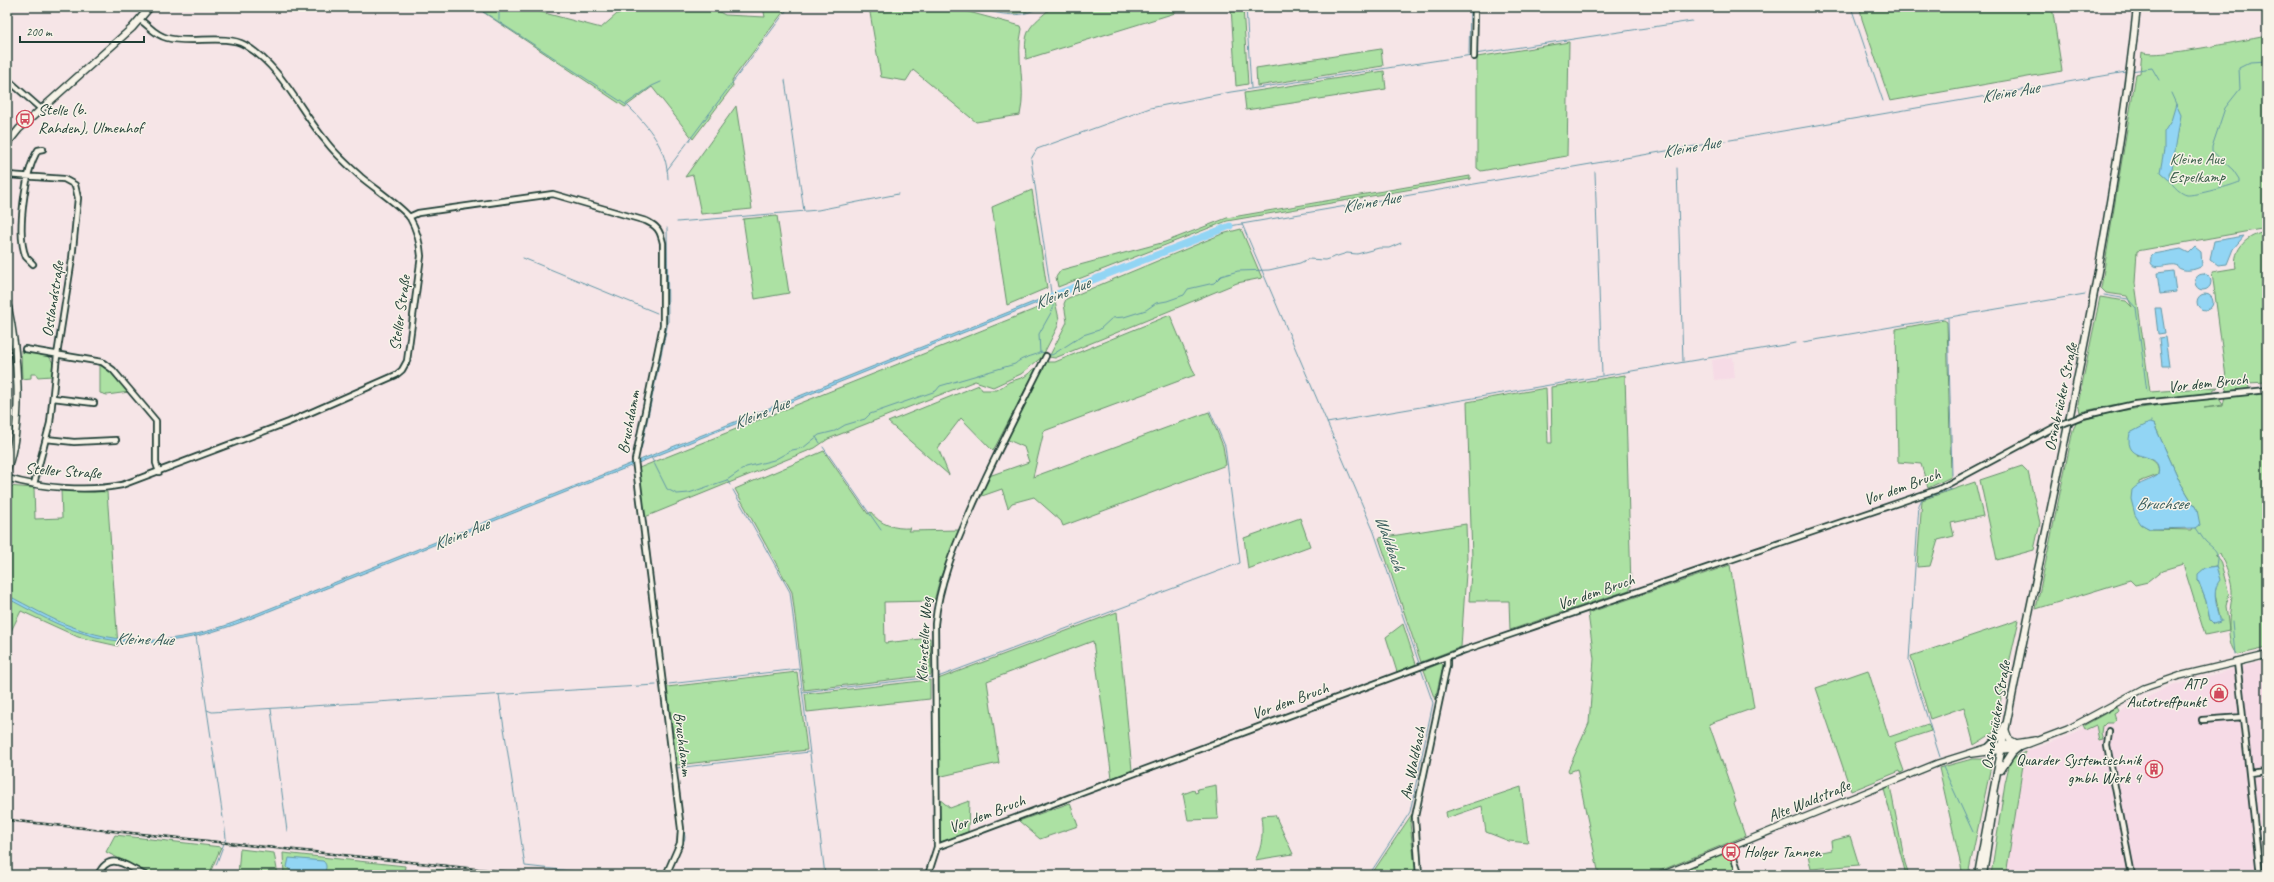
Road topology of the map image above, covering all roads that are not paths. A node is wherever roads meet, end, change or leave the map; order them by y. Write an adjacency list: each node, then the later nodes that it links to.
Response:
1 (150, 7): 4 (main road)
2 (1475, 7): 5 (street)
3 (2137, 7): 31 (main road, Osnabrücker Straße)
4 (140, 20): 7 (main road); 12 (street, Steller Straße)
5 (1474, 55)
6 (7, 79): 7 (street)
7 (41, 109): 8 (main road)
8 (7, 144)
9 (43, 149): 11 (street)
10 (7, 175): 11 (street, Ostlandstraße)
11 (28, 176): 13 (street); 16 (street, Ostlandstraße)
12 (409, 218): 24 (street, Steller Straße); 47 (street, Bruchdamm)
13 (33, 264)
14 (7, 302): 23 (main road)
15 (25, 349): 16 (street)
16 (57, 355): 19 (street, Ostlandstraße); 24 (street)
17 (1046, 356): 43 (street, Kleinsteller Weg)
18 (2267, 390): 28 (street, Vor dem Bruch, bridge)
19 (53, 398): 20 (street); 21 (street, Ostlandstraße)
20 (94, 403)
21 (46, 439): 22 (street); 26 (street, Ostlandstraße)
22 (116, 440)
23 (7, 470)
24 (159, 472): 26 (street, Steller Straße)
25 (7, 478): 26 (street, Steller Straße)
26 (34, 484)
27 (2267, 655): 29 (street, Alte Waldstraße)
28 (1447, 657): 43 (street, Vor dem Bruch); 49 (street, Am Waldbach)
29 (2237, 662): 30 (street); 35 (street, Alte Waldstraße)
30 (2243, 717): 32 (street); 40 (street)
31 (2008, 720): 33 (main road, Osnabrücker Straße); 37 (main road)
32 (2202, 720)
33 (2006, 731): 35 (street); 36 (main road, Osnabrücker Straße)
34 (2109, 731): 54 (street)
35 (2017, 745): 36 (street, Alte Waldstraße); 41 (main road)
36 (2003, 748): 37 (street, Alte Waldstraße); 38 (main road, Osnabrücker Straße)
37 (1988, 750): 38 (street); 44 (street, Alte Waldstraße)
38 (2000, 765): 41 (main road, Osnabrücker Straße)
39 (2267, 771): 40 (street)
40 (2249, 773): 55 (street)
41 (1998, 776): 42 (main road, Osnabrücker Straße)
42 (1995, 790): 52 (main road, Osnabrücker Straße); 53 (main road, Osnabrücker Straße)
43 (937, 846): 48 (street, Kleinsteller Weg)
44 (1730, 847): 50 (street, Alte Waldstraße); 51 (street)
45 (98, 875): 46 (street)
46 (145, 875)
47 (666, 875)
48 (928, 875)
49 (1419, 875)
50 (1662, 875)
51 (1740, 875)
52 (1978, 875)
53 (1983, 875)
54 (2132, 875)
55 (2260, 875)

